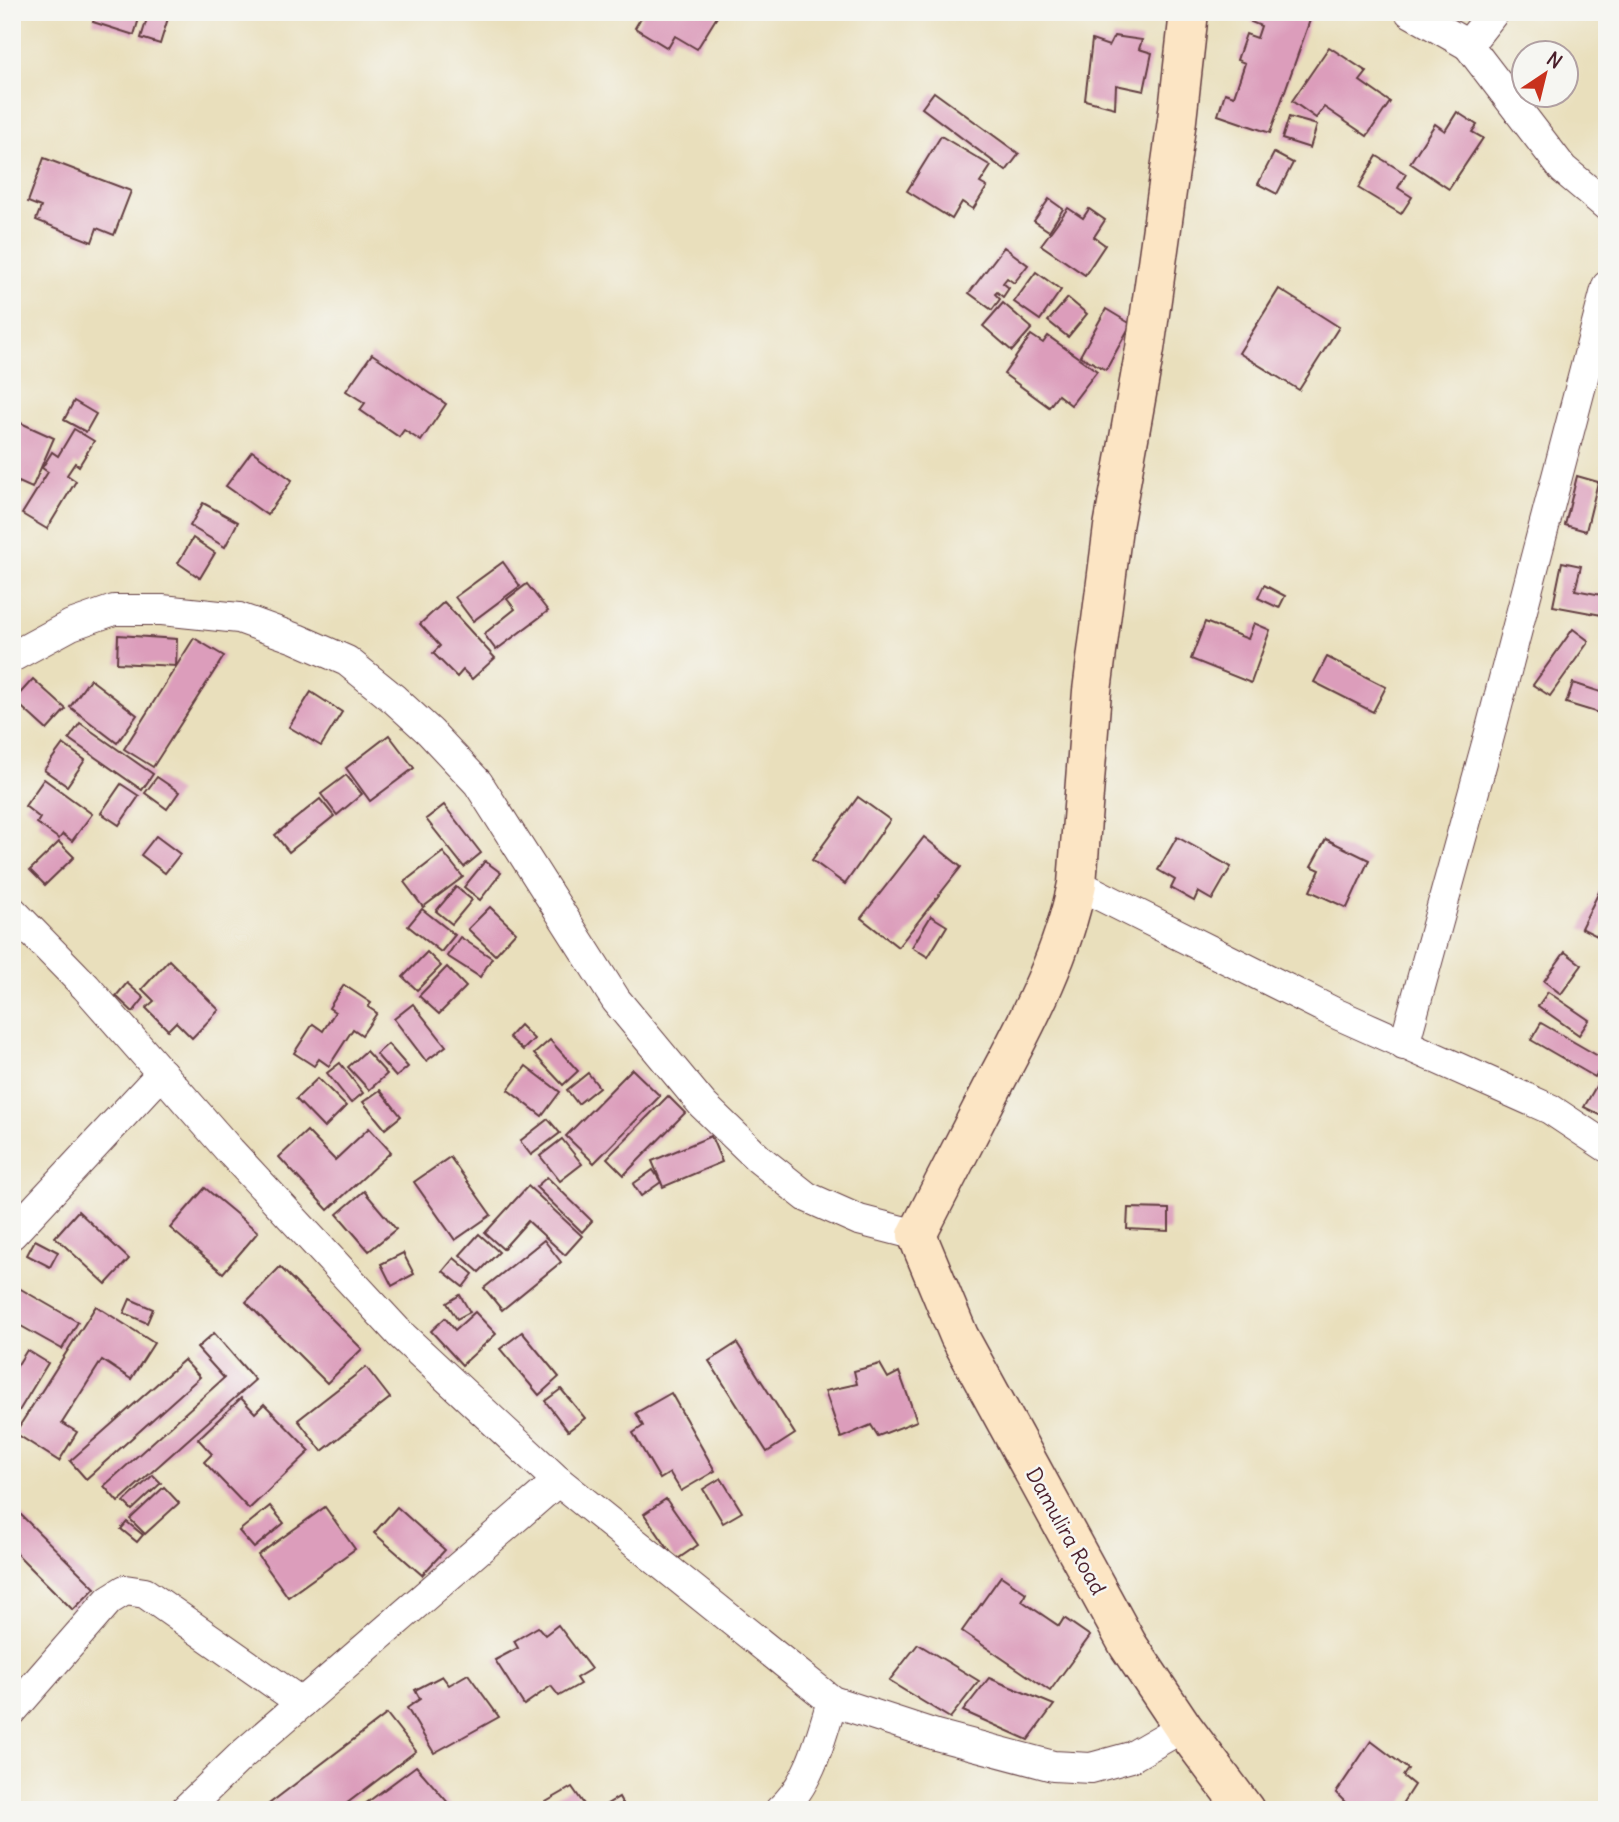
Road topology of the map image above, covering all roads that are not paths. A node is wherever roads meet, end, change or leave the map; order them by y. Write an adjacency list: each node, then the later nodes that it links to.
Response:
1 (1189, 12): 8 (street)
2 (1410, 12): 4 (street)
3 (1494, 12): 4 (street)
4 (1468, 46): 5 (street)
5 (1607, 206)
6 (1607, 286): 10 (street)
7 (12, 657): 14 (street)
8 (1077, 884): 10 (street); 14 (street)
9 (12, 911): 11 (street)
10 (1404, 1045): 12 (street)
11 (162, 1073): 13 (street); 15 (street)
12 (1607, 1147)
13 (12, 1234)
14 (917, 1235): 19 (street, Damulira Road)
15 (558, 1482): 16 (street); 17 (street)
16 (832, 1701): 19 (street); 21 (street)
17 (302, 1703): 18 (street); 20 (street)
18 (12, 1711)
19 (1183, 1727): 22 (street, Damulira Road)
20 (185, 1810)
21 (780, 1810)
22 (1245, 1810)

